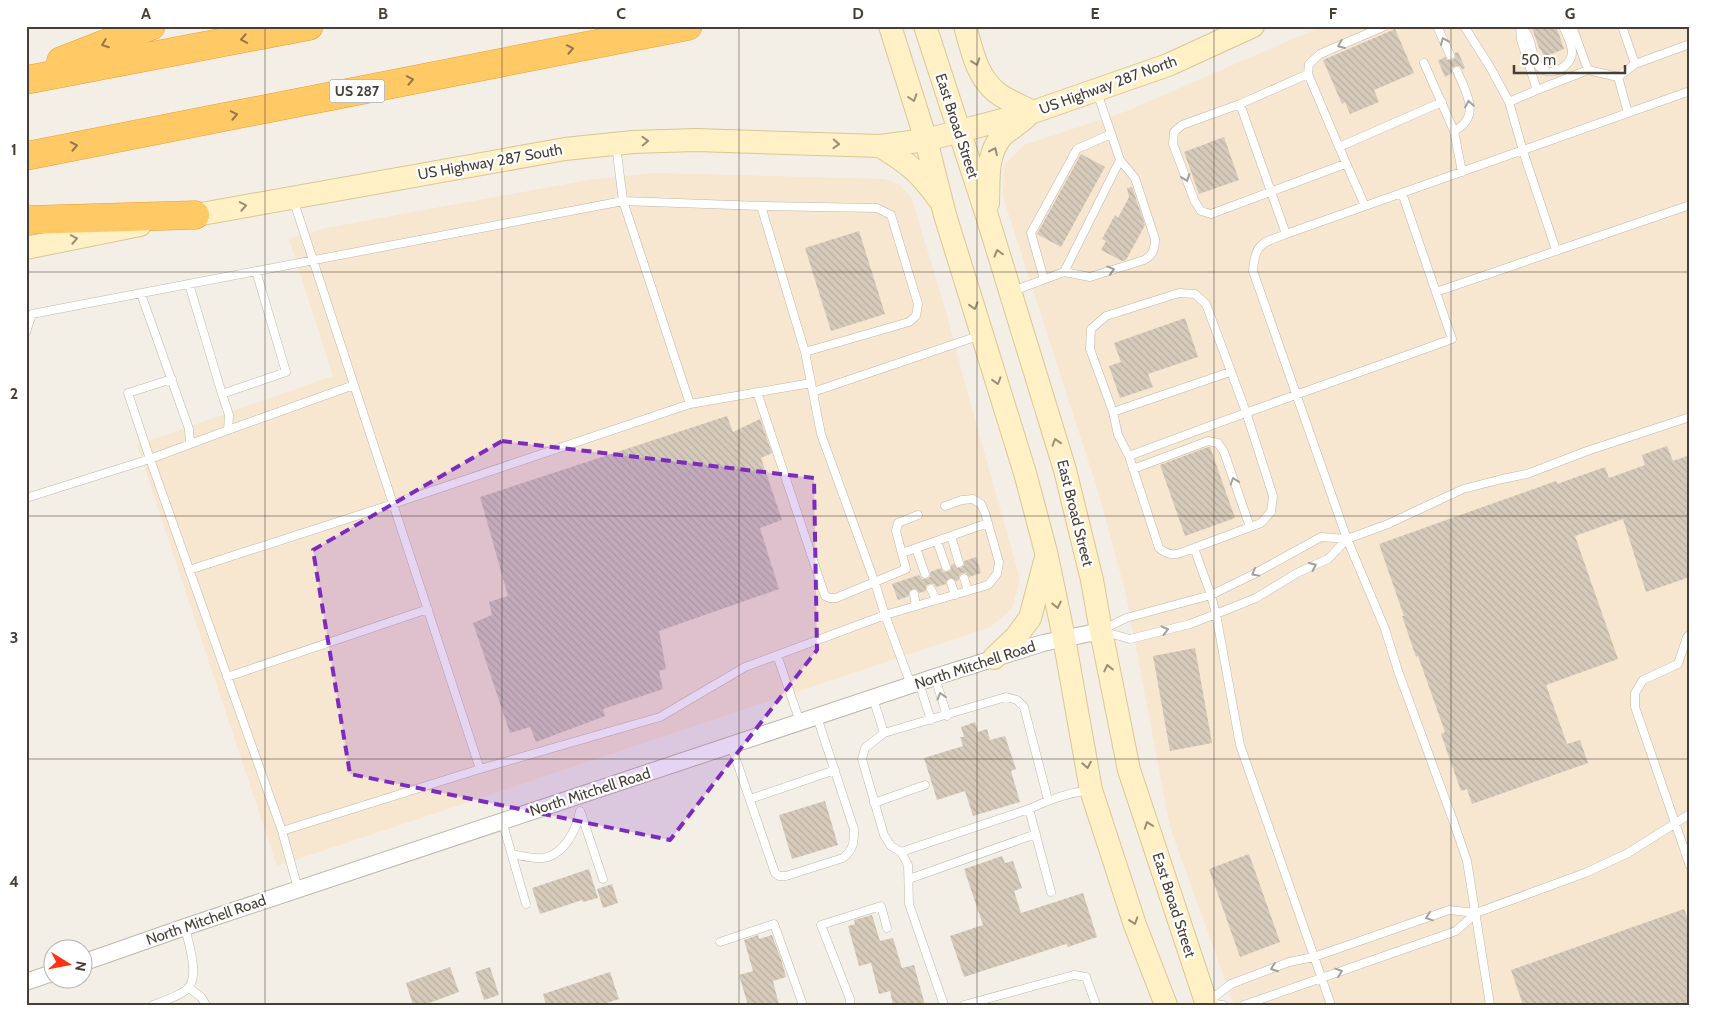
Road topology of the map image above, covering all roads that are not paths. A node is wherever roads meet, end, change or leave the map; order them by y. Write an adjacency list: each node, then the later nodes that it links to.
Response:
1 (150, 26): 21 (highway, one-way to 21)
2 (309, 26): 24 (highway, one-way to 24)
3 (688, 26): 41 (highway, US 287, one-way to 3)
4 (890, 26): 36 (main road, one-way to 36)
5 (965, 26): 31 (main road, one-way to 31)
6 (1253, 26): 25 (main road, US Highway 287 North)
7 (1385, 26): 22 (lane, one-way to 22)
8 (1437, 26): 16 (lane, one-way to 8)
9 (1464, 26): 29 (lane)
10 (1520, 26): 11 (lane); 26 (lane)
11 (1563, 26)
12 (1572, 26): 19 (lane)
13 (1622, 26): 18 (lane)
14 (926, 30): 33 (main road, East Broad Street)
15 (1690, 44): 18 (lane)
16 (1450, 55)
17 (1424, 63): 28 (lane)
18 (1635, 64): 23 (lane)
19 (1588, 70): 23 (lane); 26 (lane)
20 (1457, 71): 34 (lane, one-way to 20)
21 (26, 74)
22 (1308, 74): 30 (lane); 39 (lane)
23 (1618, 77): 32 (lane)
24 (26, 80)
25 (1097, 90): 31 (main road, US Highway 287 North); 35 (lane)
26 (1537, 90): 29 (lane)
27 (1690, 91): 32 (lane)
28 (1442, 102): 34 (lane); 39 (lane)
29 (1509, 102): 40 (lane)
30 (1240, 104): 45 (lane); 45 (lane, one-way to 45)
31 (1033, 112): 33 (main road, US Highway 287 North); 54 (main road, one-way to 31)
32 (1628, 113): 40 (lane)
33 (958, 131): 36 (main road, US Highway 287 South); 54 (main road, East Broad Street)
34 (1454, 131): 44 (lane)
35 (1112, 134): 42 (lane); 62 (lane)
36 (926, 140): 38 (main road, US Highway 287 South); 49 (main road)
37 (616, 144): 38 (main road, US Highway 287 South, one-way to 38); 47 (main road, US Highway 287 South); 48 (lane)
38 (880, 146): 49 (main road)
39 (1339, 147): 43 (lane)
40 (1523, 151): 44 (lane); 58 (lane)
41 (26, 156)
42 (1120, 160): 61 (lane); 61 (lane, one-way to 42)
43 (1346, 164): 45 (lane); 52 (lane)
44 (1462, 172): 46 (lane)
45 (1270, 193): 56 (lane)
46 (1402, 193): 52 (lane); 65 (lane)
47 (293, 197): 53 (main road, US Highway 287 South, one-way to 47); 59 (lane)
48 (623, 201): 51 (lane); 59 (lane); 78 (lane)
49 (943, 205): 68 (main road, one-way to 68)
50 (1690, 205): 58 (lane)
51 (761, 206): 69 (lane); 69 (lane)
52 (1365, 206): 56 (lane)
53 (195, 215): 55 (highway); 57 (main road, US Highway 287 South, one-way to 53)
54 (987, 216): 64 (main road, East Broad Street, one-way to 54)
55 (26, 220)
56 (1286, 234): 77 (lane)
57 (26, 248)
58 (1556, 250): 65 (lane)
59 (312, 260): 60 (lane); 73 (lane)
60 (256, 271): 63 (lane); 76 (lane)
61 (1064, 272): 62 (lane)
62 (1044, 279): 64 (lane)
63 (189, 284): 66 (lane); 76 (lane)
64 (1009, 292): 119 (main road, East Broad Street, one-way to 64)
65 (1436, 292): 77 (lane)
66 (142, 294): 67 (lane); 71 (lane)
67 (26, 332)
68 (982, 335): 75 (lane); 98 (main road, one-way to 98)
69 (804, 352): 72 (lane)
70 (1230, 372): 79 (lane); 79 (lane); 80 (lane)
71 (172, 379): 83 (lane); 85 (lane)
72 (811, 383): 74 (lane); 75 (lane)
73 (354, 385): 82 (lane); 88 (lane)
74 (757, 392): 78 (lane); 107 (lane)
75 (813, 392): 107 (lane)
76 (222, 394): 82 (lane)
77 (1296, 396): 80 (lane); 94 (lane)
78 (690, 404): 88 (lane)
79 (1113, 412): 84 (lane)
80 (1246, 412): 84 (lane); 92 (lane)
81 (1690, 417): 94 (lane)
82 (228, 430): 83 (lane)
83 (190, 443): 85 (lane)
84 (1129, 456): 86 (lane)
85 (150, 459): 87 (lane); 103 (lane)
86 (1133, 469): 92 (lane, one-way to 86); 97 (lane)
87 (26, 498)
88 (393, 504): 103 (lane); 116 (lane)
89 (944, 506): 91 (lane)
90 (918, 515): 99 (lane)
91 (988, 523): 93 (lane); 110 (lane)
92 (1250, 528): 97 (lane)
93 (951, 536): 95 (lane); 100 (lane)
94 (1347, 539): 113 (lane, one-way to 113); 117 (lane, one-way to 94); 156 (lane)
95 (936, 541): 96 (lane); 101 (lane)
96 (916, 548): 99 (lane); 104 (lane)
97 (1194, 548): 113 (lane)
98 (1046, 552): 121 (main road, one-way to 121); 123 (main road)
99 (902, 553): 102 (lane)
100 (959, 562)
101 (946, 567)
102 (906, 569): 106 (lane); 107 (lane)
103 (189, 570): 124 (lane)
104 (925, 574)
105 (964, 578): 110 (lane)
106 (909, 579)
107 (875, 582): 118 (lane)
108 (951, 582): 112 (lane)
109 (931, 589): 114 (lane)
110 (968, 591): 112 (lane)
111 (914, 594): 115 (lane)
112 (955, 594): 114 (lane)
113 (1211, 595): 117 (lane); 119 (lane)
114 (936, 600): 115 (lane)
115 (916, 606): 118 (lane)
116 (428, 609): 124 (lane); 134 (lane)
117 (1216, 614): 119 (lane, one-way to 117); 160 (lane)
118 (885, 615): 122 (lane); 126 (lane)
119 (1101, 631): 121 (street, North Mitchell Road); 166 (main road, East Broad Street, one-way to 119)
120 (1690, 634): 145 (lane)
121 (1064, 638): 123 (street, North Mitchell Road); 137 (main road, one-way to 137)
122 (776, 655): 131 (lane); 134 (lane)
123 (994, 658): 125 (street, North Mitchell Road)
124 (227, 677): 146 (lane)
125 (935, 677): 126 (street, North Mitchell Road); 128 (lane, one-way to 125)
126 (915, 684): 127 (street, North Mitchell Road); 130 (lane)
127 (873, 698): 129 (street, North Mitchell Road); 132 (lane)
128 (947, 716): 130 (lane); 139 (lane)
129 (817, 717): 131 (street, North Mitchell Road); 135 (lane)
130 (930, 720): 132 (lane)
131 (800, 722): 133 (street, North Mitchell Road)
132 (884, 733): 140 (lane)
133 (731, 745): 138 (lane); 141 (street, North Mitchell Road)
134 (480, 769): 146 (lane)
135 (835, 770): 138 (lane); 138 (lane)
136 (925, 785): 140 (lane)
137 (1091, 790): 139 (lane); 174 (main road, one-way to 174)
138 (750, 799)
139 (1048, 800): 142 (lane)
140 (874, 803): 148 (lane)
141 (578, 804): 144 (street, North Mitchell Road); 149 (lane); 151 (lane)
142 (1029, 809): 147 (lane); 148 (lane)
143 (1690, 814): 145 (lane)
144 (502, 821): 149 (lane); 153 (street, North Mitchell Road)
145 (1675, 824): 150 (lane); 156 (lane)
146 (282, 831): 153 (lane)
147 (1036, 834): 152 (lane); 154 (lane)
148 (901, 852): 152 (lane)
149 (512, 854): 155 (lane)
150 (1690, 866)
151 (603, 879)
152 (908, 879): 171 (lane)
153 (298, 889): 157 (street, North Mitchell Road)
154 (1051, 892)
155 (526, 904)
156 (1476, 912): 160 (lane, one-way to 160); 163 (lane, one-way to 156); 177 (lane)
157 (185, 927): 161 (street, North Mitchell Road); 165 (lane)
158 (887, 928): 170 (lane)
159 (720, 942): 169 (lane)
160 (1314, 957): 163 (lane); 166 (lane, one-way to 166)
161 (92, 960)
162 (42, 976): 164 (street)
163 (1322, 978): 175 (lane); 176 (lane)
164 (26, 982)
165 (189, 988): 167 (lane); 168 (lane)
166 (1209, 1004)
167 (152, 1005)
168 (206, 1005)
169 (803, 1005)
170 (850, 1005)
171 (944, 1005)
172 (964, 1005): 173 (lane)
173 (1096, 1005)
174 (1166, 1005)
175 (1244, 1005)
176 (1332, 1005)
177 (1490, 1005)

